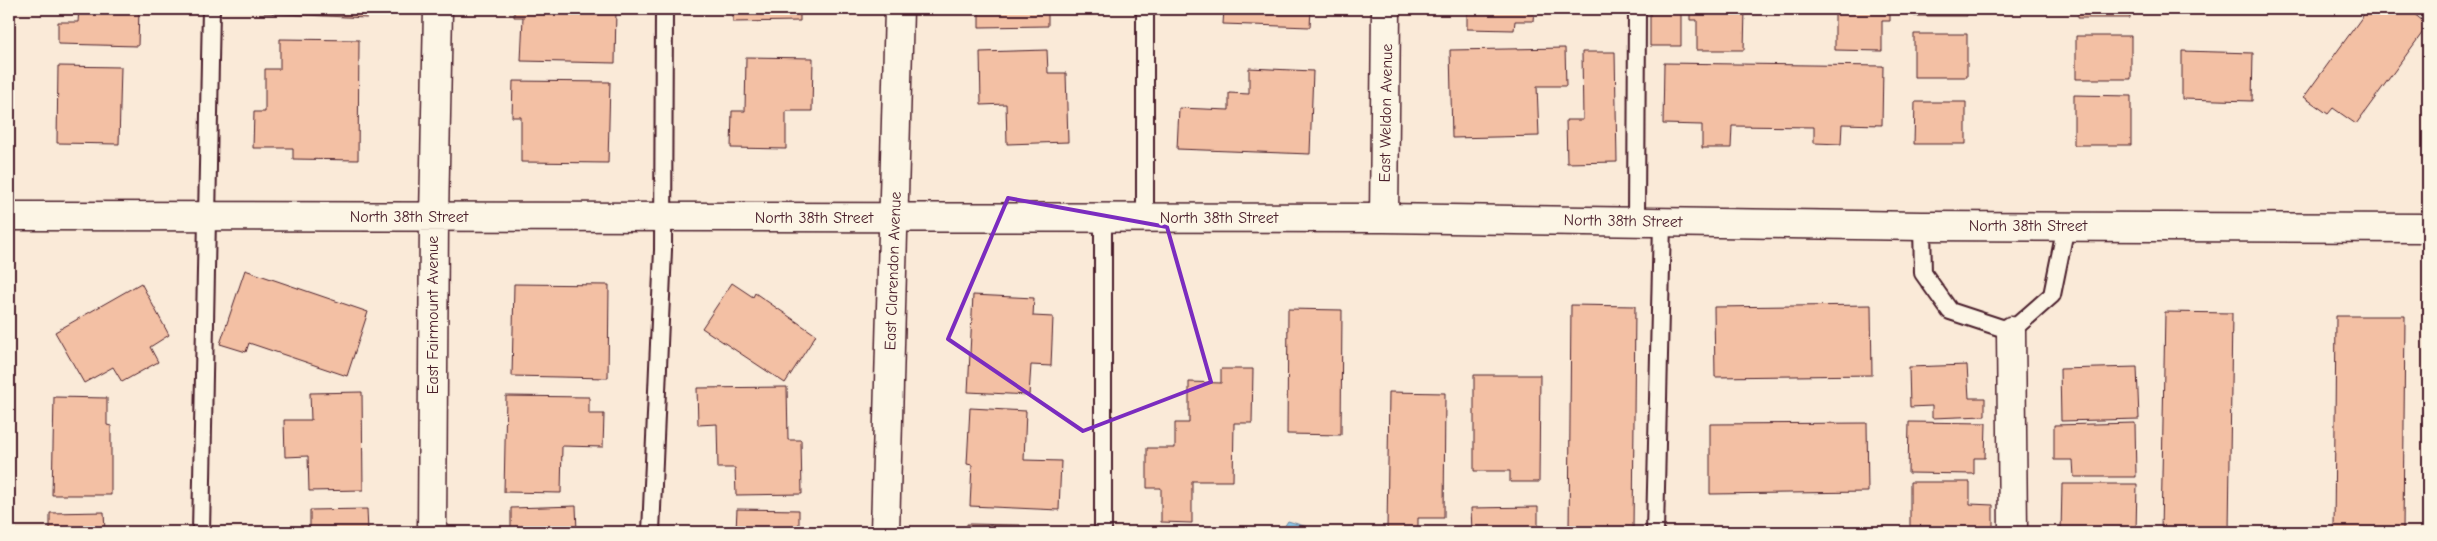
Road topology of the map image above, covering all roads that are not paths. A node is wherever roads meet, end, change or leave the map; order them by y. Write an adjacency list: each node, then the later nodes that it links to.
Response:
1 (211, 9): 9 (lane)
2 (438, 9): 10 (street, East Fairmount Avenue)
3 (664, 9): 11 (lane)
4 (899, 9): 12 (street, East Clarendon Avenue)
5 (1145, 9): 14 (lane)
6 (1386, 9): 15 (street, East Weldon Avenue)
7 (1637, 9): 16 (lane)
8 (9, 216): 9 (street, North 38th Street)
9 (208, 217): 10 (street, North 38th Street); 21 (lane)
10 (434, 218): 11 (street, North 38th Street); 22 (street, East Fairmount Avenue)
11 (663, 218): 12 (street, North 38th Street); 23 (lane)
12 (894, 218): 13 (street, North 38th Street); 24 (street, East Clarendon Avenue)
13 (1104, 218): 14 (street, North 38th Street); 25 (lane)
14 (1145, 218): 15 (street, North 38th Street)
15 (1384, 218): 16 (street, North 38th Street)
16 (1649, 222): 17 (street, North 38th Street); 26 (lane)
17 (1922, 226): 18 (street, North 38th Street); 20 (lane)
18 (2066, 226): 19 (street, North 38th Street); 20 (lane)
19 (2428, 228)
20 (2012, 331): 27 (street)
21 (201, 532)
22 (432, 532)
23 (651, 532)
24 (886, 532)
25 (1104, 532)
26 (1655, 532)
27 (2013, 532)

